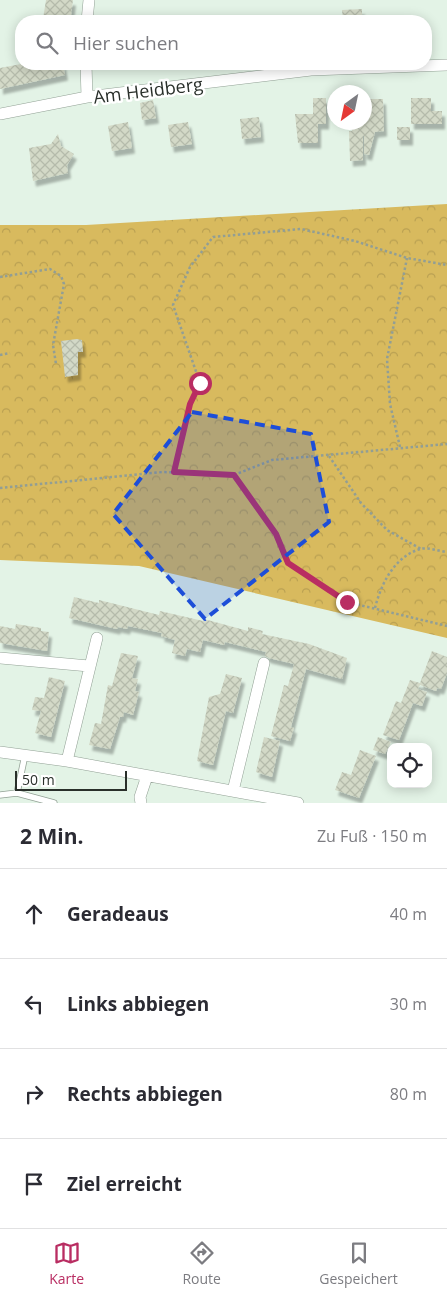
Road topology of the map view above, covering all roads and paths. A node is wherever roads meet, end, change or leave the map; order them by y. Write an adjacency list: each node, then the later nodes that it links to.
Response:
1 (89, 0): 2 (street)
2 (88, 15)
3 (447, 65): 4 (street, Am Heidberg)
4 (432, 66)
5 (86, 70): 7 (street)
6 (311, 70): 7 (street, Am Heidberg)
7 (87, 97): 8 (street, Am Heidberg)
8 (0, 114)
9 (408, 258): 10 (path); 16 (path); 18 (path)
10 (447, 265)
11 (0, 277): 14 (path)
12 (10, 352): 13 (path)
13 (0, 355)
14 (56, 364)
15 (447, 444): 16 (path)
16 (400, 447): 17 (path)
17 (329, 456): 19 (path); 21 (path)
18 (174, 472): 19 (path); 20 (path)
19 (234, 475): 23 (path)
20 (0, 488)
21 (421, 549): 22 (path); 23 (path)
22 (447, 552)
23 (375, 608): 24 (path)
24 (447, 626)
25 (97, 638): 28 (street)
26 (0, 658): 28 (street)
27 (264, 663): 33 (street)
28 (89, 666): 31 (street)
29 (0, 752): 30 (street)
30 (25, 756): 31 (street); 34 (lane)
31 (67, 762): 32 (street)
32 (147, 776): 33 (street); 37 (street)
33 (232, 791): 38 (street)
34 (17, 792): 35 (lane); 36 (lane)
35 (0, 795)
36 (54, 803)
37 (141, 803)
38 (298, 803)

